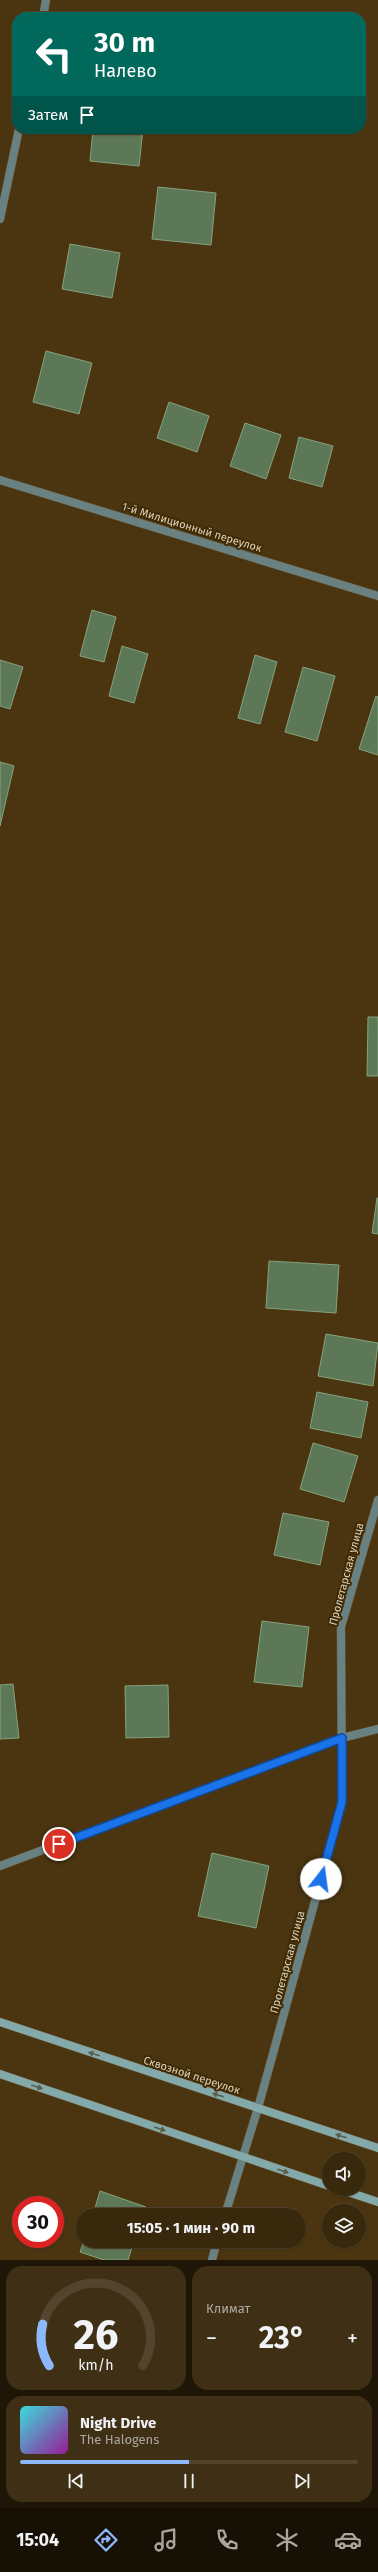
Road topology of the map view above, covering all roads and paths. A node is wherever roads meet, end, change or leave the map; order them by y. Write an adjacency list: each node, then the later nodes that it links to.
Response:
1 (46, 0): 2 (street)
2 (44, 12)
3 (18, 134): 4 (street)
4 (0, 219)
5 (0, 480): 6 (street, 1-й Милиционный переулок)
6 (378, 596)
7 (378, 1500): 9 (street, Пролетарская улица)
8 (378, 1729): 9 (street)
9 (342, 1738): 10 (street); 13 (street, Пролетарская улица)
10 (0, 1866)
11 (0, 2022): 13 (street, Сквозной переулок, one-way to 11)
12 (0, 2074): 15 (street, one-way to 15)
13 (258, 2108): 14 (street, Сквозной переулок, one-way to 13); 15 (street, Пролетарская улица)
14 (378, 2148)
15 (241, 2157): 16 (street, one-way to 16); 19 (street, Пролетарская улица)
16 (322, 2184)
17 (360, 2196): 18 (street)
18 (378, 2202)
19 (227, 2208)
20 (216, 2248): 21 (street)
21 (212, 2260)

